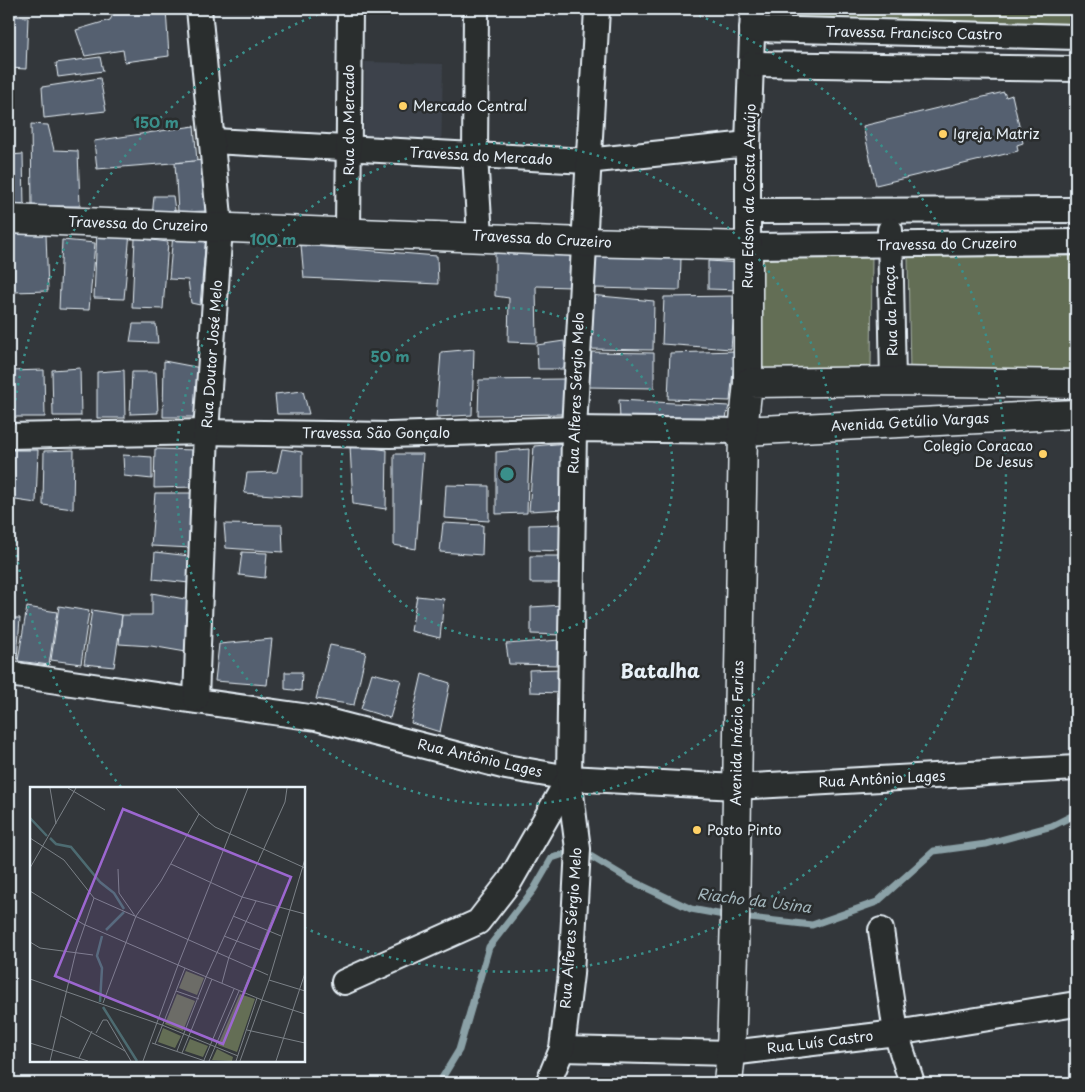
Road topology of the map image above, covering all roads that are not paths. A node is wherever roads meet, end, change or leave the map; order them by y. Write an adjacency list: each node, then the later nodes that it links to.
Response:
1 (198, 9): 9 (street, Rua Doutor José Melo)
2 (350, 9): 11 (street, Rua do Mercado)
3 (476, 9): 12 (street)
4 (597, 9): 13 (street, Rua Alferes Sérgio Melo)
5 (752, 19): 6 (street, Travessa Francisco Castro); 7 (street, Rua Edson da Costa Araújo)
6 (1076, 37)
7 (752, 64): 8 (street); 10 (street, Rua Edson da Costa Araújo)
8 (1076, 69)
9 (212, 141): 11 (street, Travessa do Mercado); 18 (street, Rua Doutor José Melo)
10 (748, 144): 13 (street, Travessa do Mercado); 14 (street, Rua Edson da Costa Araújo)
11 (349, 149): 12 (street, Travessa do Mercado); 19 (street, Rua do Mercado)
12 (475, 156): 13 (street, Travessa do Mercado); 20 (street)
13 (587, 161): 21 (street, Rua Alferes Sérgio Melo)
14 (748, 210): 16 (street); 24 (street, Rua Edson da Costa Araújo)
15 (1076, 210): 16 (street)
16 (891, 211): 23 (street, Rua da Praça)
17 (9, 219): 18 (main road, Travessa do Cruzeiro)
18 (220, 227): 19 (main road, Travessa do Cruzeiro); 31 (street, Rua Doutor José Melo)
19 (348, 232): 20 (main road, Travessa do Cruzeiro)
20 (480, 236): 21 (main road, Travessa do Cruzeiro)
21 (583, 242): 24 (main road, Travessa do Cruzeiro); 29 (street, Rua Alferes Sérgio Melo)
22 (1076, 242): 23 (street, Travessa do Cruzeiro)
23 (889, 245): 24 (street, Travessa do Cruzeiro); 25 (street, Rua da Praça)
24 (748, 246): 26 (main road, Rua Edson da Costa Araújo)
25 (893, 381): 26 (main road); 27 (main road)
26 (748, 383): 30 (main road, Avenida Inácio Farias)
27 (1076, 384)
28 (1076, 414): 30 (main road, Avenida Getúlio Vargas)
29 (574, 430): 30 (street, Travessa São Gonçalo); 31 (street, Travessa São Gonçalo); 36 (street, Rua Alferes Sérgio Melo)
30 (743, 430): 37 (main road, Avenida Inácio Farias)
31 (206, 432): 32 (street, Travessa São Gonçalo); 34 (street, Rua Doutor José Melo)
32 (9, 436)
33 (9, 674): 34 (street, Rua Antônio Lages)
34 (196, 699): 36 (street, Rua Antônio Lages)
35 (1076, 768): 37 (street, Rua Antônio Lages)
36 (569, 778): 37 (street, Rua Antônio Lages); 39 (street, Rua Alferes Sérgio Melo); 42 (street, Rua Alferes Sérgio Melo)
37 (736, 787): 43 (main road, Avenida Inácio Farias)
38 (881, 930): 41 (street)
39 (344, 982)
40 (1076, 1004): 41 (street, Rua Luís Castro)
41 (896, 1033): 43 (street, Rua Luís Castro); 46 (street)
42 (562, 1049): 43 (street, Rua Luís Castro); 44 (street, Rua Alferes Sérgio Melo)
43 (731, 1052): 45 (main road, Avenida Inácio Farias)
44 (548, 1083)
45 (728, 1083)
46 (912, 1083)

